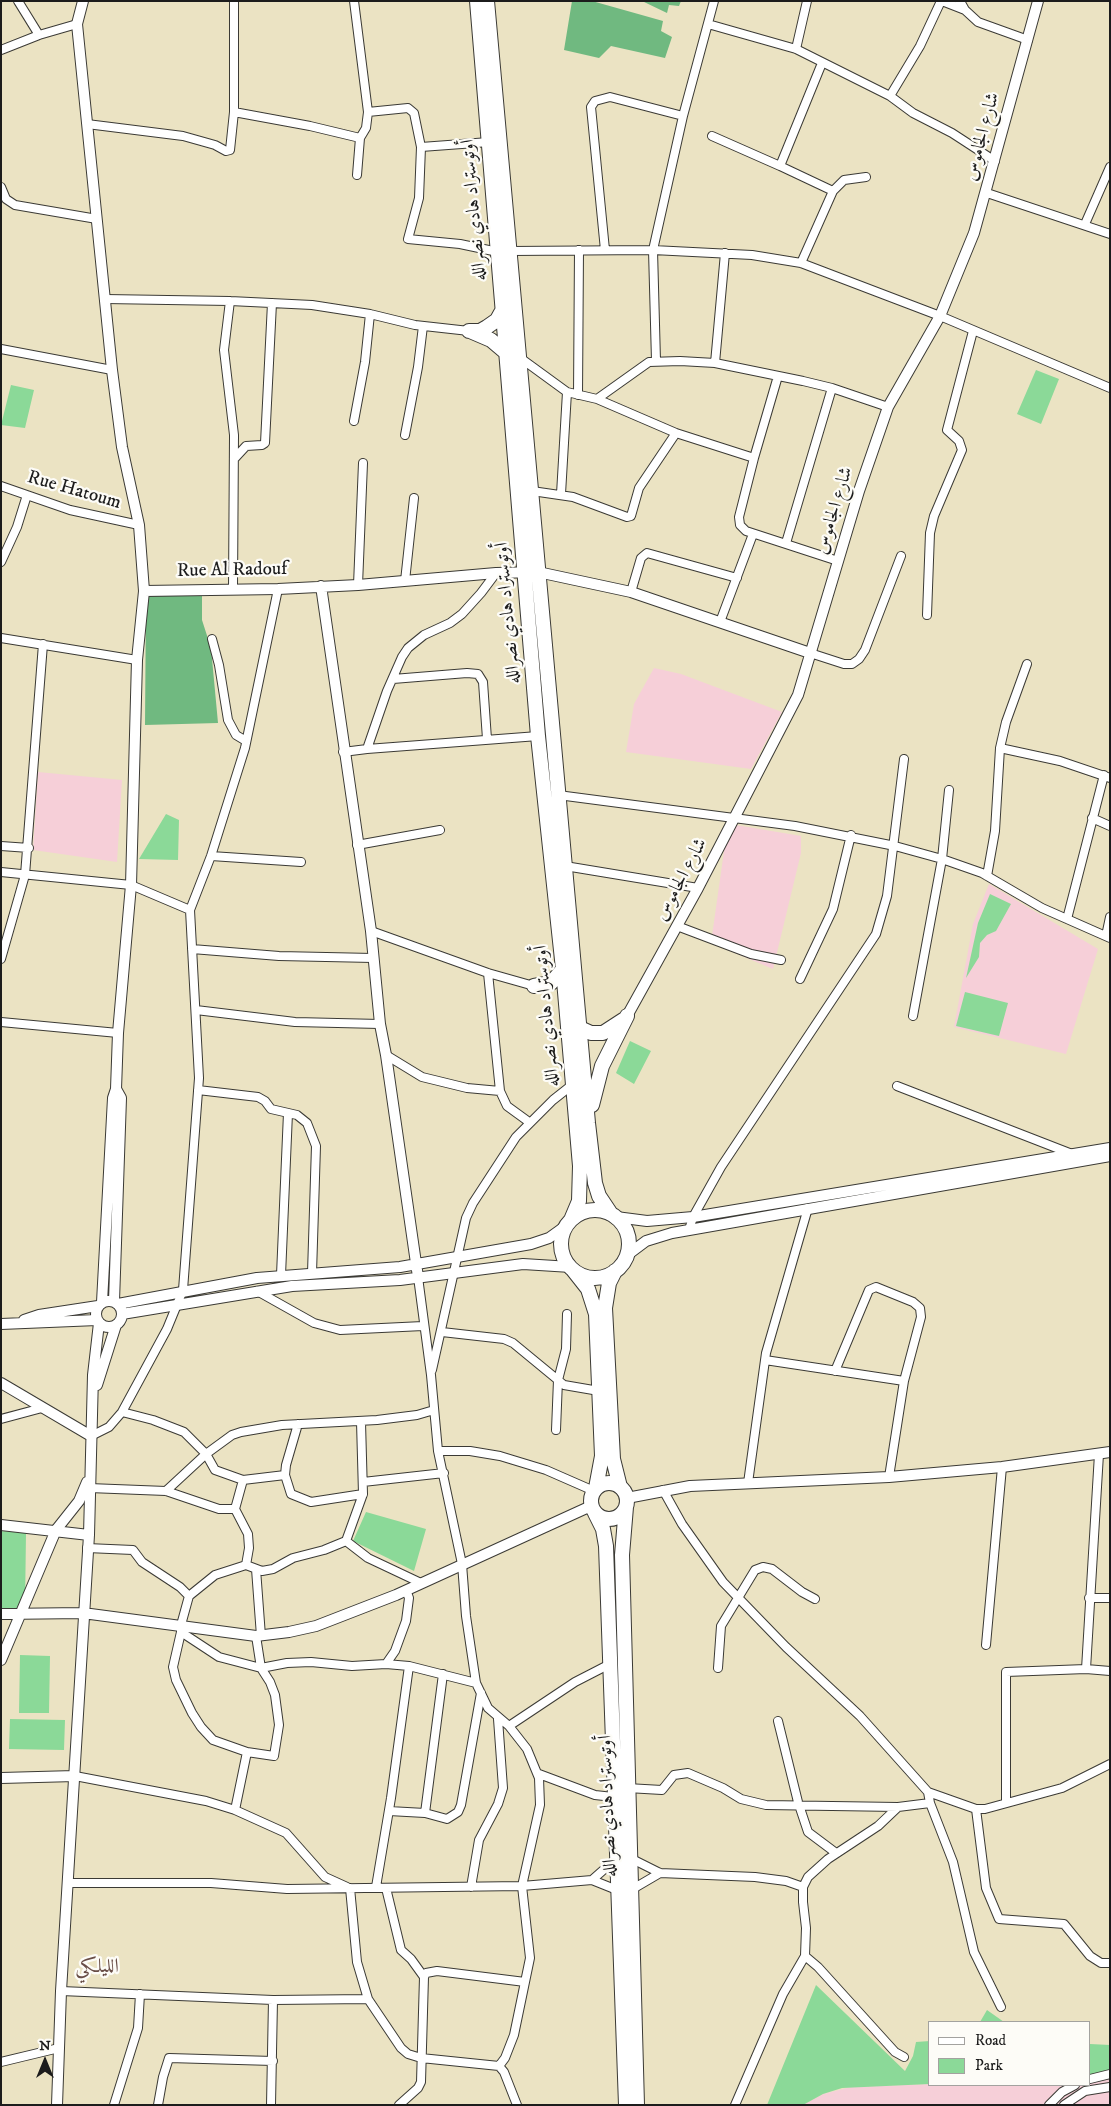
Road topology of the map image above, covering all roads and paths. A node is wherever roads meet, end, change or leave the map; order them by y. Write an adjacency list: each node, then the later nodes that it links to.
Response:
1 (18, 1): 15 (street)
2 (83, 1): 13 (street)
3 (234, 1): 21 (street)
4 (354, 1): 22 (street)
5 (477, 1): 27 (highway, أوتوستراد هادي نصرالله)
6 (487, 1): 43 (highway, أوتوستراد هادي نصرالله)
7 (714, 1): 14 (street)
8 (807, 1): 17 (street)
9 (941, 1): 12 (street); 20 (street)
10 (960, 1): 12 (street)
11 (1038, 1): 16 (street, شارع الجاموس)
12 (965, 10): 16 (street)
13 (77, 24): 15 (street); 24 (street)
14 (708, 24): 17 (street); 23 (street)
15 (39, 35): 18 (street)
16 (1028, 40): 29 (street, شارع الجاموس)
17 (796, 48): 19 (street)
18 (1, 50)
19 (822, 63): 20 (street); 30 (street)
20 (890, 96): 29 (street)
21 (234, 112): 24 (street); 26 (street)
22 (368, 112): 26 (street); 28 (street)
23 (683, 116): 41 (street); 42 (street)
24 (87, 124): 37 (street)
25 (712, 136): 30 (street)
26 (360, 138): 32 (street)
27 (489, 142): 28 (street); 43 (highway, أوتوستراد هادي نصرالله)
28 (421, 147): 43 (street)
29 (995, 161): 36 (street, شارع الجاموس)
30 (780, 166): 35 (street)
31 (1110, 167): 38 (street)
32 (357, 175)
33 (866, 176): 35 (street)
34 (1, 188): 37 (street)
35 (833, 191): 45 (street)
36 (987, 193): 38 (street); 51 (street, شارع الجاموس)
37 (97, 219): 46 (street)
38 (1085, 224): 39 (street)
39 (1110, 234)
40 (579, 250): 41 (street); 43 (street); 65 (street)
41 (605, 250): 42 (street)
42 (653, 250): 44 (street); 58 (street)
43 (504, 251): 49 (highway, أوتوستراد هادي نصرالله); 57 (highway, أوتوستراد هادي نصرالله)
44 (724, 253): 45 (street); 59 (street)
45 (801, 263): 51 (street)
46 (105, 299): 47 (street); 60 (street)
47 (230, 301): 48 (street); 72 (street)
48 (272, 303): 50 (street); 72 (street)
49 (502, 311): 53 (highway); 56 (highway, أوتوستراد هادي نصرالله)
50 (370, 314): 52 (street); 68 (street)
51 (940, 316): 54 (street); 67 (street, شارع الجاموس)
52 (423, 326): 53 (street); 70 (street)
53 (469, 331): 56 (highway)
54 (973, 331): 63 (street); 95 (street)
55 (1, 349): 60 (street)
56 (504, 351): 85 (highway, أوتوستراد هادي نصرالله)
57 (519, 357): 64 (street); 75 (highway, أوتوستراد هادي نصرالله)
58 (656, 361): 59 (street); 66 (street)
59 (715, 363): 61 (street)
60 (112, 370): 79 (street)
61 (778, 376): 62 (street); 71 (street)
62 (832, 388): 67 (street); 81 (street)
63 (1110, 388)
64 (567, 392): 65 (street); 76 (street)
65 (578, 395): 66 (street)
66 (597, 399): 69 (street)
67 (888, 406): 83 (street, شارع الجاموس)
68 (354, 420)
69 (676, 433): 71 (street); 76 (street)
70 (405, 435)
71 (754, 458): 80 (street)
72 (234, 459): 92 (street)
73 (363, 463): 89 (street)
74 (1, 486): 77 (street, Rue Hatoum)
75 (532, 491): 76 (street); 85 (highway, أوتوستراد هادي نصرالله)
76 (561, 494)
77 (27, 495): 79 (street, Rue Hatoum); 84 (street)
78 (414, 498): 88 (street)
79 (139, 525): 93 (street)
80 (753, 534): 81 (street); 87 (street)
81 (786, 544): 83 (street)
82 (901, 556): 100 (street)
83 (838, 561): 100 (street, شارع الجاموس)
84 (1, 562)
85 (532, 572): 86 (street, Rue Al Radouf); 94 (street, Rue Al Radouf); 104 (highway, أوتوستراد هادي نصرالله); 113 (highway, أوتوستراد هادي نصرالله)
86 (496, 573): 88 (street, Rue Al Radouf); 103 (street)
87 (737, 578): 94 (street); 96 (street)
88 (405, 581): 89 (street, Rue Al Radouf)
89 (358, 584): 90 (street, Rue Al Radouf)
90 (321, 586): 91 (street, Rue Al Radouf); 109 (street)
91 (278, 588): 92 (street, Rue Al Radouf); 106 (street)
92 (233, 589): 93 (street, Rue Al Radouf)
93 (144, 591): 101 (street)
94 (632, 592): 96 (street, Rue Al Radouf)
95 (928, 615)
96 (720, 622): 100 (street, Rue Al Radouf)
97 (1, 638): 99 (street)
98 (212, 639): 106 (street)
99 (43, 644): 101 (street); 122 (street)
100 (810, 653): 114 (street, شارع الجاموس)
101 (137, 660): 130 (street)
102 (1027, 664): 107 (street)
103 (393, 679): 105 (street); 108 (street)
104 (538, 736): 105 (street); 142 (highway, أوتوستراد هادي نصرالله)
105 (487, 740): 108 (street)
106 (246, 741): 123 (street)
107 (1000, 748): 111 (street); 129 (street)
108 (366, 749): 109 (street)
109 (344, 752): 119 (street)
110 (904, 759): 121 (street)
111 (1107, 776): 115 (street)
112 (949, 790): 124 (street)
113 (558, 795): 114 (street); 126 (highway, أوتوستراد هادي نصرالله)
114 (735, 818): 118 (street); 131 (street, شارع الجاموس)
115 (1092, 818): 116 (street); 134 (street)
116 (1110, 826)
117 (440, 830): 119 (street)
118 (851, 836): 121 (street); 144 (street)
119 (357, 845): 136 (street)
120 (1, 846): 122 (street)
121 (895, 846): 124 (street); 168 (street)
122 (29, 848): 128 (street)
123 (211, 856): 125 (street); 132 (street)
124 (942, 859): 129 (street); 149 (street)
125 (301, 862)
126 (566, 866): 131 (street); 152 (highway, أوتوستراد هادي نصرالله)
127 (1, 872): 128 (street)
128 (25, 875): 130 (street); 140 (street)
129 (987, 876): 134 (street)
130 (130, 885): 132 (street); 153 (street)
131 (698, 888): 135 (street, شارع الجاموس)
132 (190, 910): 138 (street)
133 (1110, 917): 137 (street)
134 (1067, 919): 137 (street)
135 (677, 926): 141 (street); 148 (street, شارع الجاموس)
136 (371, 931): 139 (street); 143 (street)
137 (1108, 937)
138 (192, 949): 139 (street); 147 (street)
139 (373, 958): 151 (street)
140 (1, 959)
141 (781, 960)
142 (563, 969): 145 (highway); 146 (highway, أوتوستراد هادي نصرالله)
143 (488, 973): 145 (street); 159 (street)
144 (800, 979)
145 (534, 986): 146 (highway)
146 (566, 1001): 155 (highway, أوتوستراد هادي نصرالله)
147 (196, 1010): 151 (street); 158 (street)
148 (627, 1016): 152 (highway); 162 (highway)
149 (913, 1016)
150 (1, 1022): 153 (street)
151 (380, 1024): 154 (street)
152 (580, 1028): 162 (highway, أوتوستراد هادي نصرالله)
153 (118, 1034): 157 (street)
154 (386, 1055): 159 (street); 173 (street)
155 (572, 1085): 161 (street); 169 (highway, أوتوستراد هادي نصرالله)
156 (898, 1086): 164 (street)
157 (116, 1089): 182 (street); 184 (street)
158 (198, 1090): 160 (street); 180 (street)
159 (500, 1091): 161 (street)
160 (288, 1113): 177 (street); 178 (street)
161 (529, 1122): 171 (street)
162 (588, 1123): 167 (highway, أوتوستراد هادي نصرالله)
163 (1110, 1148): 164 (street)
164 (1072, 1154): 168 (street)
165 (1110, 1156): 166 (street)
166 (808, 1208): 170 (street); 193 (street)
167 (614, 1216): 168 (street); 169 (highway); 172 (highway, أوتوستراد هادي نصرالله)
168 (693, 1217): 170 (street)
169 (569, 1223): 171 (street); 174 (highway, أوتوستراد هادي نصرالله)
170 (689, 1230): 172 (street)
171 (458, 1256): 173 (street); 175 (street)
172 (626, 1256): 176 (highway, أوتوستراد هادي نصرالله)
173 (416, 1264): 177 (street); 179 (street)
174 (572, 1269): 175 (street); 176 (highway); 199 (highway, أوتوستراد هادي نصرالله)
175 (455, 1272): 179 (street); 192 (street)
176 (615, 1272): 226 (highway, أوتوستراد هادي نصرالله)
177 (312, 1273): 178 (street)
178 (281, 1275): 180 (street)
179 (418, 1277): 181 (street); 191 (street)
180 (183, 1290): 182 (street); 183 (street)
181 (257, 1291): 183 (street); 191 (street)
182 (116, 1302): 184 (street); 185 (street)
183 (179, 1303): 185 (street); 203 (street)
184 (100, 1304): 187 (street); 188 (street)
185 (122, 1314): 190 (street)
186 (567, 1314): 196 (street)
187 (98, 1322): 188 (street); 190 (street); 200 (street)
188 (16, 1323): 189 (street)
189 (1, 1324)
190 (116, 1325): 200 (street)
191 (423, 1326): 195 (street)
192 (442, 1332): 195 (street); 196 (street)
193 (765, 1360): 194 (street); 220 (street)
194 (836, 1371): 197 (street); 197 (street)
195 (431, 1375): 202 (street)
196 (558, 1380): 199 (street); 207 (street)
197 (904, 1381): 217 (street)
198 (1, 1383): 201 (street)
199 (599, 1391): 222 (highway, أوتوستراد هادي نصرالله)
200 (94, 1404): 208 (street)
201 (42, 1408): 204 (street); 208 (street)
202 (434, 1410): 205 (street); 209 (street)
203 (122, 1412): 208 (street); 211 (street)
204 (1, 1419)
205 (361, 1422): 206 (street); 219 (street)
206 (298, 1424): 211 (street); 216 (street)
207 (556, 1430)
208 (91, 1436): 214 (street)
209 (438, 1451): 215 (street); 222 (street)
210 (1110, 1452): 212 (street)
211 (206, 1454): 218 (street); 224 (street)
212 (1099, 1454): 213 (street); 241 (street)
213 (1002, 1467): 217 (street); 249 (street)
214 (90, 1472): 221 (street); 230 (street)
215 (444, 1473): 219 (street); 234 (street)
216 (285, 1475): 218 (street); 225 (street)
217 (889, 1477): 220 (street)
218 (243, 1480): 227 (street)
219 (363, 1482): 225 (street)
220 (748, 1483): 223 (street)
221 (89, 1488): 224 (street); 231 (street)
222 (595, 1489): 226 (highway); 228 (highway)
223 (663, 1490): 226 (street); 240 (street)
224 (166, 1491): 227 (street)
225 (363, 1494): 232 (street)
226 (624, 1497): 228 (highway); 269 (highway, أوتوستراد هادي نصرالله)
227 (235, 1509): 235 (street)
228 (593, 1510): 234 (street); 252 (highway, أوتوستراد هادي نصرالله)
229 (1, 1525): 230 (street)
230 (56, 1530): 231 (street); 244 (street)
231 (89, 1535): 233 (street)
232 (346, 1541): 236 (street); 237 (street)
233 (87, 1548): 239 (street); 245 (street)
234 (462, 1564): 237 (street); 259 (street)
235 (246, 1565): 236 (street); 239 (street)
236 (256, 1569): 248 (street)
237 (421, 1582): 238 (street)
238 (406, 1590): 248 (street); 251 (street)
239 (189, 1596): 247 (street)
240 (738, 1598): 243 (street); 255 (street); 270 (street)
241 (1089, 1598): 242 (street); 256 (street)
242 (1110, 1598)
243 (815, 1599)
244 (22, 1612): 245 (street); 246 (street); 250 (street)
245 (83, 1613): 247 (street); 267 (street)
246 (1, 1614)
247 (181, 1628): 248 (street); 254 (street); 264 (street)
248 (258, 1636): 254 (street)
249 (986, 1645)
250 (1, 1660)
251 (386, 1664): 253 (street); 254 (street)
252 (610, 1664): 263 (street); 271 (highway, أوتوستراد هادي نصرالله)
253 (409, 1666): 258 (street); 278 (street)
254 (261, 1668): 264 (street)
255 (718, 1668)
256 (1086, 1670): 257 (street); 273 (street)
257 (1110, 1671)
258 (443, 1674): 259 (street); 279 (street)
259 (476, 1683): 260 (street)
260 (481, 1693): 261 (street); 279 (street)
261 (498, 1719): 263 (street); 287 (street)
262 (778, 1721): 274 (street)
263 (509, 1726): 266 (street)
264 (246, 1752): 277 (street)
265 (1110, 1764): 273 (street)
266 (539, 1774): 271 (street); 285 (street)
267 (74, 1776): 268 (street); 277 (street); 284 (street)
268 (1, 1778)
269 (627, 1788): 274 (street); 281 (highway, أوتوستراد هادي نصرالله)
270 (928, 1792): 272 (street); 276 (street)
271 (614, 1797): 281 (highway, أوتوستراد هادي نصرالله)
272 (930, 1803): 275 (street); 300 (street)
273 (1006, 1803): 276 (street)
274 (799, 1806): 275 (street); 280 (street)
275 (898, 1807): 280 (street)
276 (976, 1809): 293 (street)
277 (235, 1810): 289 (street)
278 (389, 1811): 279 (street); 286 (street)
279 (425, 1813)
280 (836, 1853): 288 (street)
281 (623, 1858): 282 (street); 283 (street); 291 (highway, أوتوستراد هادي نصرالله)
282 (660, 1873): 288 (street); 291 (street)
283 (592, 1880): 285 (street); 291 (street)
284 (67, 1883): 289 (street); 296 (street)
285 (522, 1886): 287 (street); 295 (street)
286 (376, 1887): 289 (street); 290 (street)
287 (471, 1887): 290 (street)
288 (804, 1887): 292 (street)
289 (350, 1888): 298 (street)
290 (386, 1888): 294 (street)
291 (624, 1890): 317 (highway, أوتوستراد هادي نصرالله); 318 (highway, أوتوستراد هادي نصرالله)
292 (805, 1956): 302 (street); 319 (street)
293 (1110, 1963)
294 (424, 1976): 295 (street); 303 (street)
295 (525, 1982): 306 (street)
296 (61, 1991): 297 (street); 301 (street)
297 (140, 1994): 299 (street); 312 (street)
298 (368, 1999): 299 (street); 303 (street)
299 (273, 2000): 304 (street)
300 (1001, 2007)
301 (59, 2048): 305 (street); 311 (street)
302 (904, 2057)
303 (421, 2058): 306 (street); 315 (street)
304 (273, 2061): 313 (street); 314 (street)
305 (1, 2062)
306 (499, 2066): 316 (street)
307 (1110, 2074): 308 (street)
308 (1091, 2079)
309 (1073, 2086): 320 (street)
310 (1110, 2087): 321 (street)
311 (57, 2105)
312 (114, 2105)
313 (158, 2105)
314 (270, 2105)
315 (399, 2105)
316 (517, 2105)
317 (626, 2105)
318 (636, 2105)
319 (735, 2105)
320 (1049, 2105)
321 (1064, 2105)

